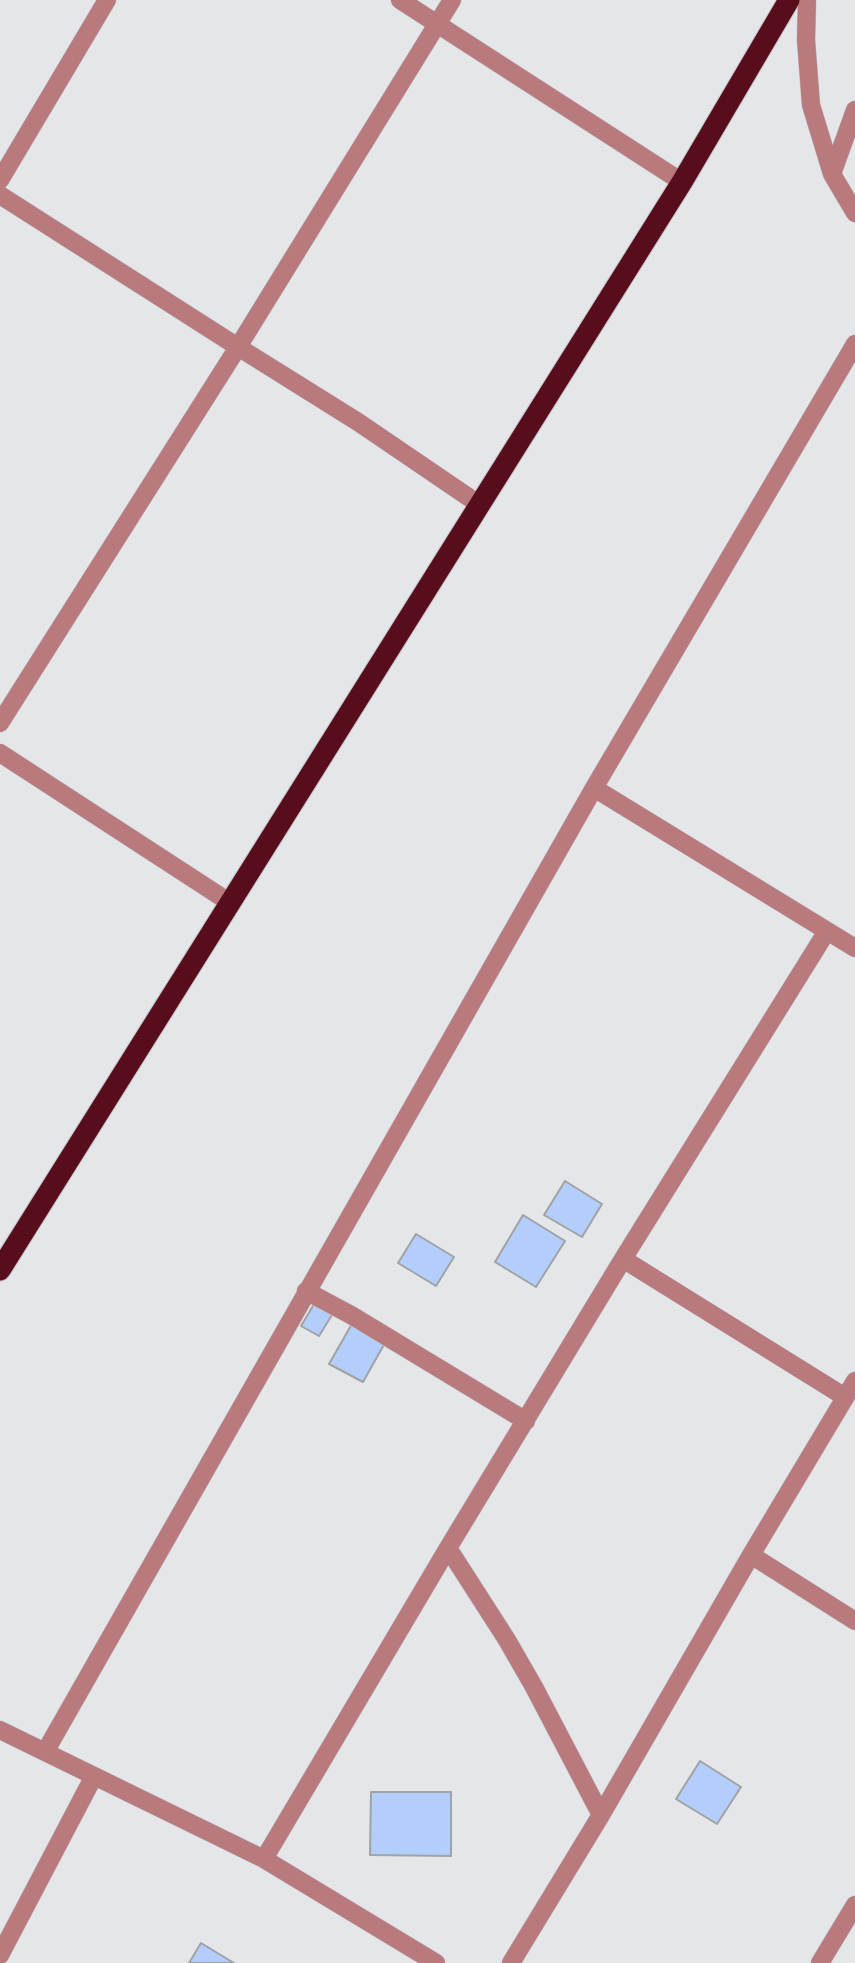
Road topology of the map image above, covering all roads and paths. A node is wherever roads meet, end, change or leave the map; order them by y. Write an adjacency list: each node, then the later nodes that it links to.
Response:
1 (107, 0): 9 (street)
2 (400, 0): 6 (street)
3 (452, 0): 6 (street)
4 (789, 0): 10 (highway)
5 (807, 0): 8 (street)
6 (437, 24): 10 (street); 14 (street)
7 (855, 110): 8 (street)
8 (832, 174): 12 (street)
9 (0, 180)
10 (682, 182): 15 (highway)
11 (0, 194): 14 (street)
12 (855, 213)
13 (855, 344): 18 (street)
14 (238, 347): 15 (street); 16 (street)
15 (480, 505): 19 (highway)
16 (0, 723)
17 (0, 753): 19 (street)
18 (594, 788): 20 (street); 24 (street)
19 (229, 902): 23 (highway)
20 (827, 931): 21 (street); 22 (street)
21 (855, 948)
22 (623, 1259): 26 (street); 27 (street)
23 (0, 1270)
24 (306, 1291): 27 (street); 32 (street)
25 (855, 1381): 26 (street)
26 (845, 1397): 29 (street)
27 (526, 1421): 28 (street)
28 (448, 1548): 34 (street); 35 (street)
29 (751, 1555): 30 (street); 34 (street)
30 (855, 1621)
31 (0, 1730): 32 (street)
32 (45, 1752): 33 (street)
33 (94, 1776): 35 (street); 37 (street)
34 (601, 1815): 39 (street)
35 (264, 1859): 38 (street)
36 (855, 1905): 40 (street)
37 (0, 1955)
38 (436, 1963)
39 (511, 1963)
40 (820, 1963)

